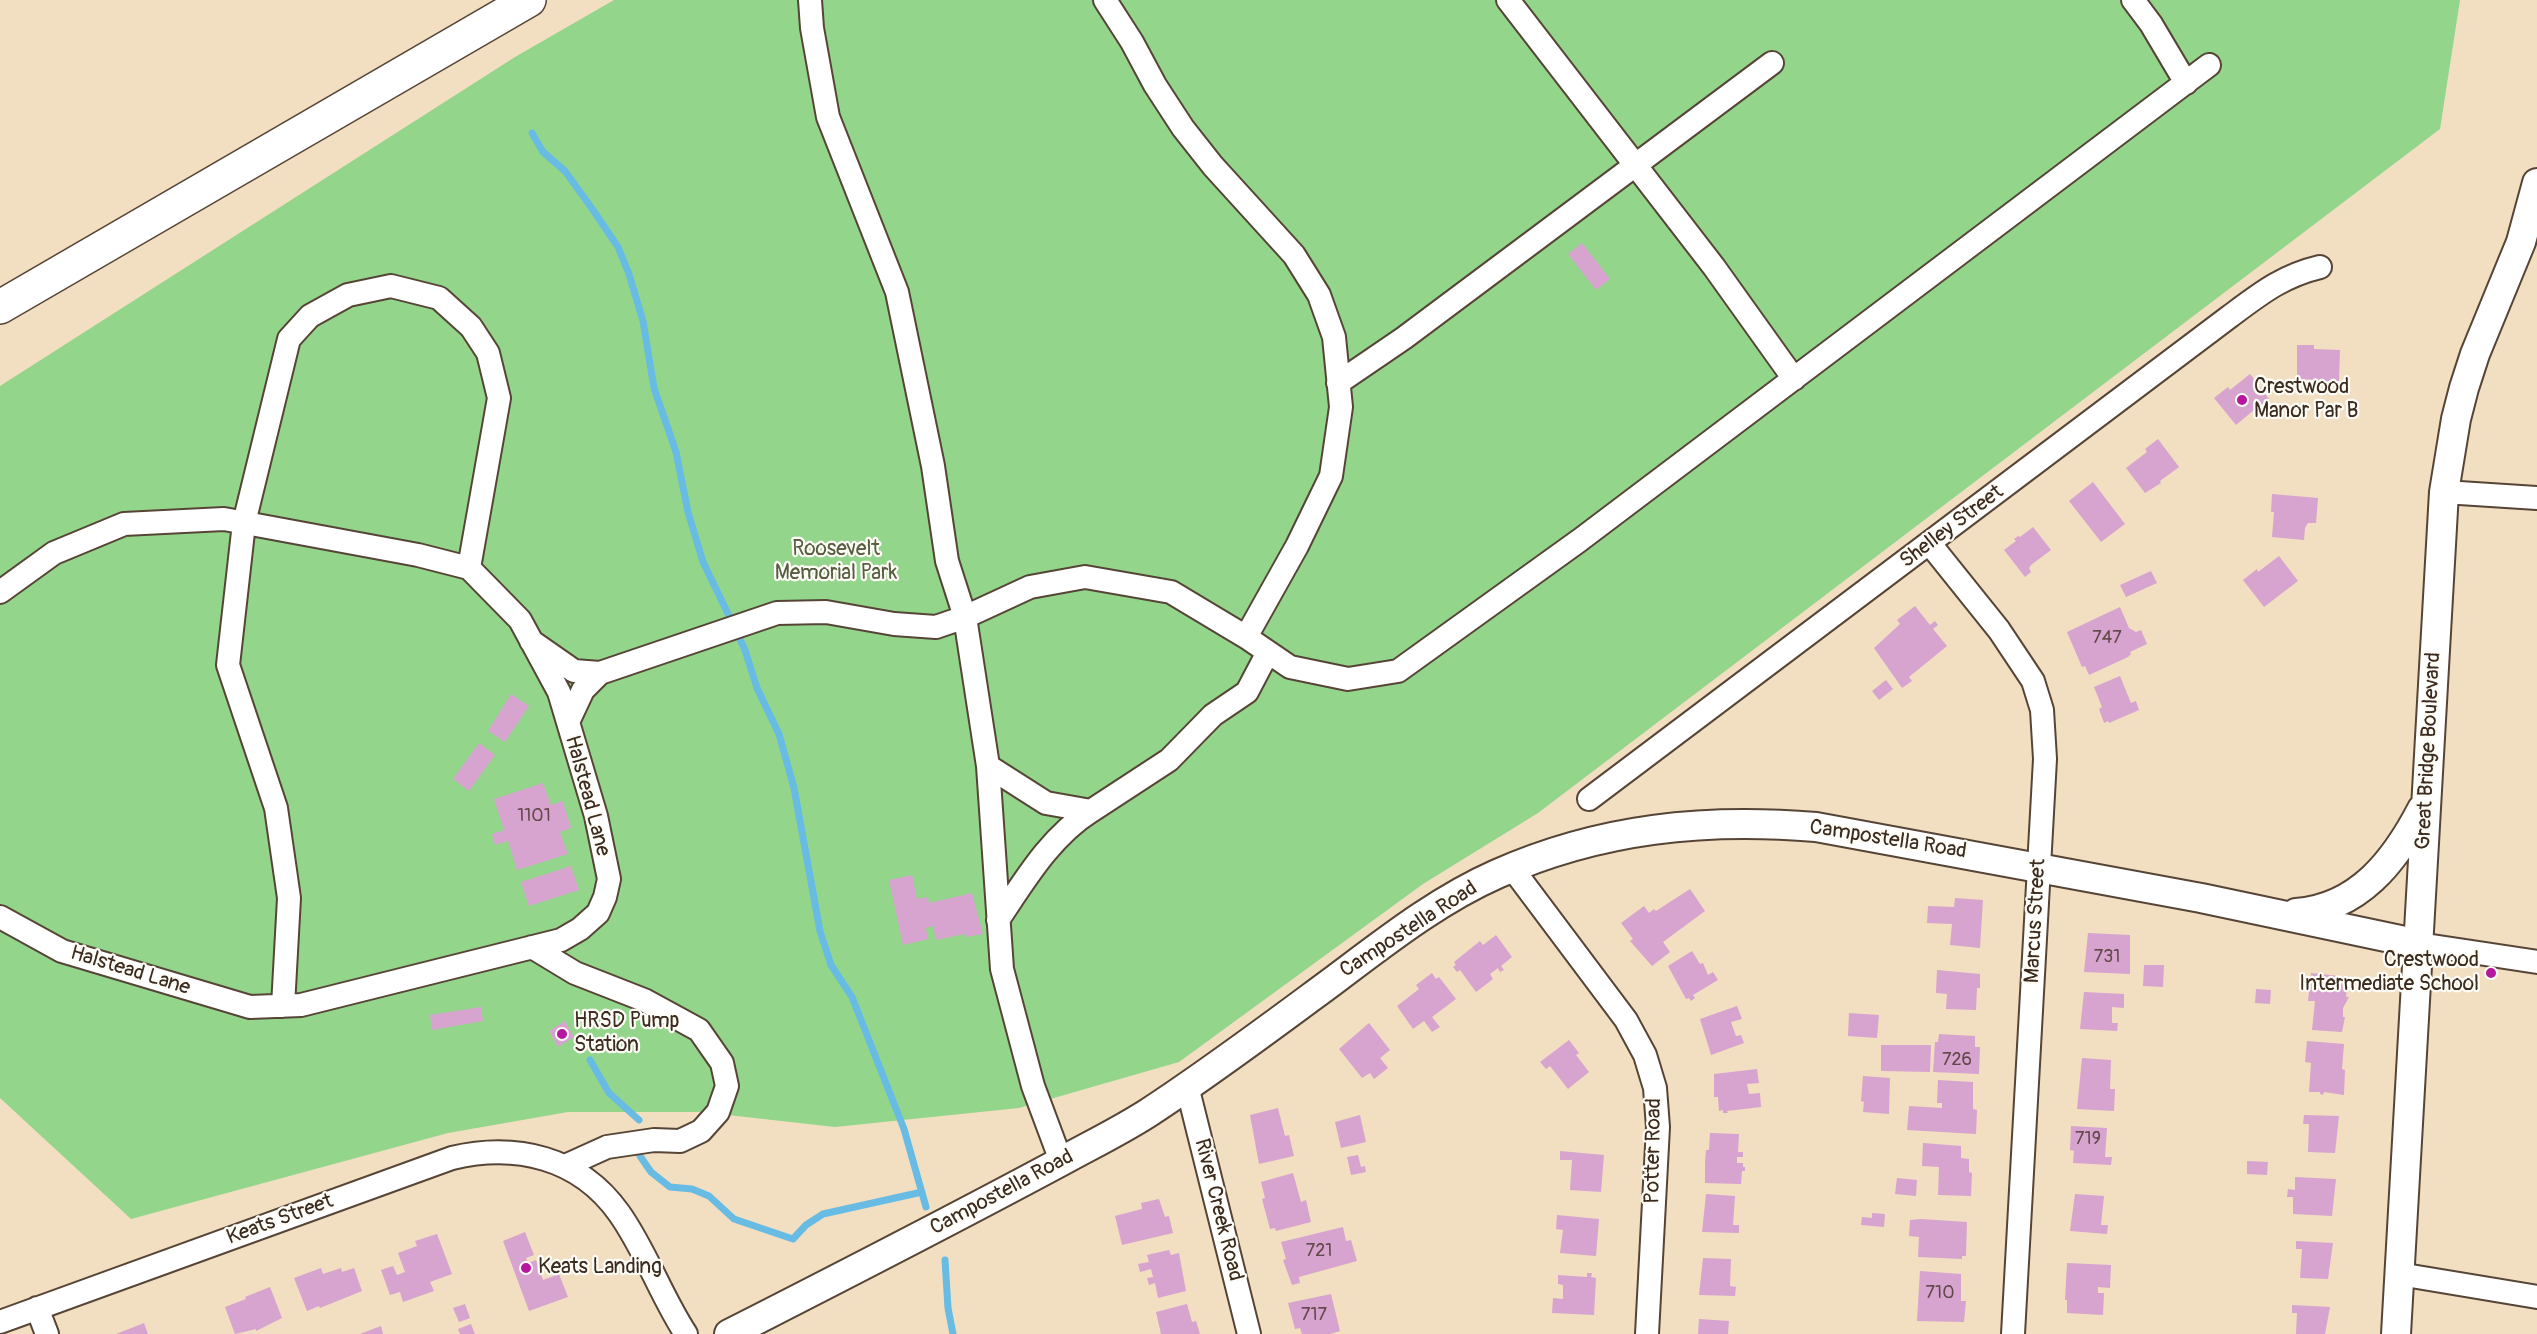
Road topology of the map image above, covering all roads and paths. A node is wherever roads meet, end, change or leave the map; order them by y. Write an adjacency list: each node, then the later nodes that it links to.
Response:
1 (529, 0): 12 (highway)
2 (810, 0): 21 (street)
3 (1106, 0): 14 (street)
4 (1508, 0): 9 (street)
5 (2133, 0): 8 (street)
6 (1772, 63): 9 (street)
7 (2209, 65): 8 (street)
8 (2186, 83): 13 (street)
9 (1636, 164): 13 (street); 14 (street)
10 (2537, 183): 15 (main road, Great Bridge Boulevard)
11 (2320, 267): 18 (street, Shelley Street)
12 (0, 307)
13 (1794, 379): 24 (street)
14 (1338, 383): 22 (street)
15 (2444, 492): 16 (street); 29 (main road, Great Bridge Boulevard)
16 (2537, 498)
17 (244, 523): 19 (street); 19 (street); 20 (street); 39 (street)
18 (1930, 544): 28 (street, Shelley Street); 31 (street, Marcus Street)
19 (469, 568): 23 (street, Halstead Lane)
20 (0, 592)
21 (965, 617): 22 (street); 25 (street); 27 (street)
22 (1246, 637): 24 (street)
23 (531, 641): 25 (street); 26 (street, Halstead Lane)
24 (1268, 652): 30 (street)
25 (600, 673): 26 (street)
26 (568, 722): 37 (street, Halstead Lane)
27 (988, 766): 30 (street); 35 (street)
28 (1589, 799)
29 (2427, 799): 33 (main road); 36 (main road, Great Bridge Boulevard)
30 (1091, 811): 35 (street)
31 (2039, 867): 32 (main road, Campostella Road); 33 (main road, Campostella Road); 52 (street, Marcus Street)
32 (1512, 868): 40 (main road, Campostella Road); 51 (street, Potter Road)
33 (2282, 915): 36 (main road, Campostella Road)
34 (0, 917): 39 (street, Halstead Lane)
35 (998, 920): 41 (street)
36 (2419, 944): 38 (street); 43 (main road, Great Bridge Boulevard)
37 (532, 948): 39 (street, Halstead Lane); 42 (street)
38 (2537, 962)
39 (283, 1006)
40 (1187, 1086): 41 (main road, Campostella Road); 50 (street, River Creek Road)
41 (1061, 1161): 49 (main road, Campostella Road)
42 (565, 1166): 45 (street, Keats Street); 48 (street, Keats Street)
43 (2399, 1274): 44 (street); 53 (main road, Great Bridge Boulevard)
44 (2537, 1297)
45 (37, 1308): 46 (street, Keats Street); 47 (street)
46 (0, 1322)
47 (47, 1334)
48 (686, 1334)
49 (729, 1334)
50 (1249, 1334)
51 (1647, 1334)
52 (2013, 1334)
53 (2396, 1334)

